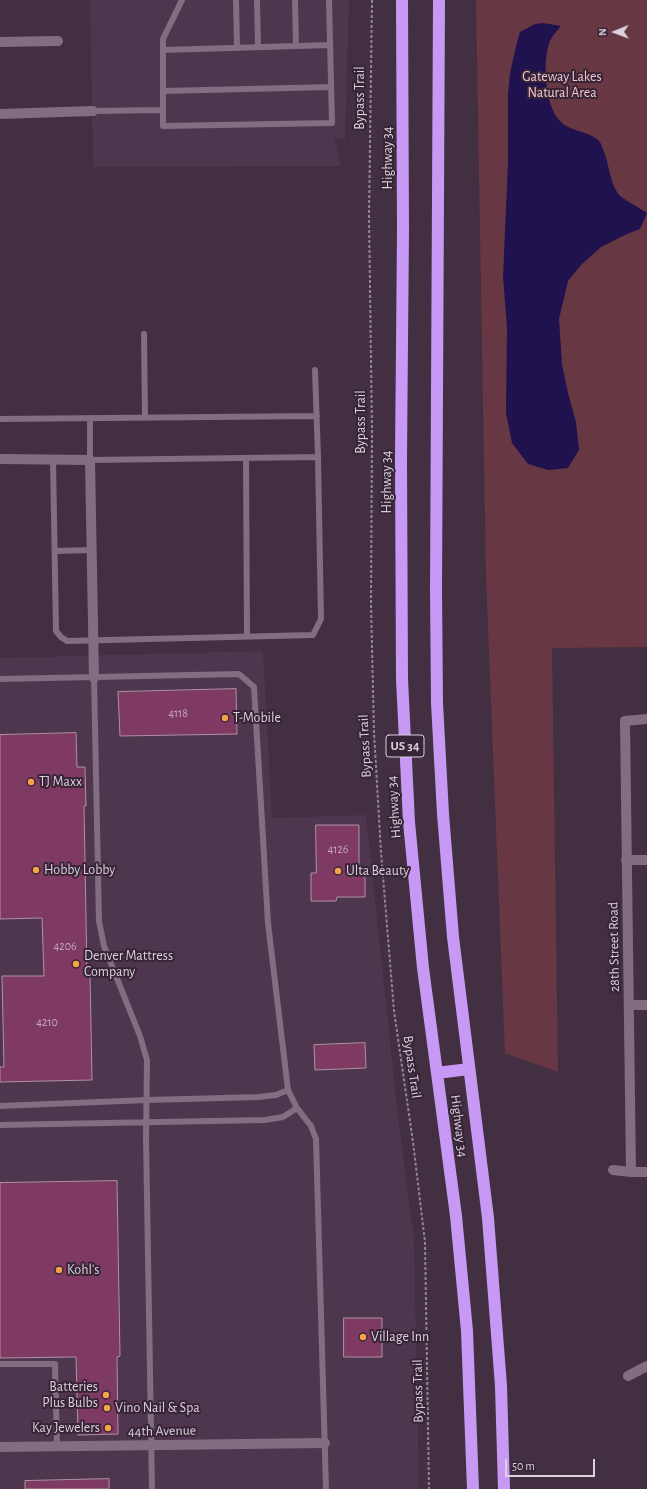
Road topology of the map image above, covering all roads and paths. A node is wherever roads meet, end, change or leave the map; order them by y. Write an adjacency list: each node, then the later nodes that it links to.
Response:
1 (182, 0): 15 (lane)
2 (236, 0): 14 (lane)
3 (257, 0): 13 (lane)
4 (295, 0): 12 (lane)
5 (329, 0): 11 (lane)
6 (372, 0): 63 (path, Bypass Trail)
7 (402, 0): 44 (highway, Highway 34 / US 34)
8 (439, 0): 43 (highway, Highway 34 / US 34)
9 (58, 41): 10 (street)
10 (0, 42)
11 (330, 45): 12 (lane); 16 (lane)
12 (296, 46): 13 (lane)
13 (258, 47): 14 (lane)
14 (237, 48): 15 (lane)
15 (163, 50): 17 (lane)
16 (331, 87): 17 (lane); 18 (lane)
17 (163, 91): 18 (lane)
18 (163, 110): 19 (lane)
19 (93, 111): 20 (street)
20 (2, 112)
21 (144, 334): 25 (lane)
22 (315, 370): 23 (lane)
23 (317, 416): 25 (lane); 28 (lane)
24 (90, 418): 25 (lane); 26 (lane); 31 (lane)
25 (145, 418)
26 (0, 419)
27 (246, 458): 28 (lane); 31 (lane); 34 (lane)
28 (318, 458): 34 (lane)
29 (0, 459): 30 (street)
30 (53, 460): 31 (street); 32 (lane)
31 (90, 460): 33 (street)
32 (55, 550): 33 (lane); 35 (lane)
33 (92, 550): 35 (street)
34 (247, 636): 35 (lane)
35 (94, 640): 36 (street)
36 (94, 678): 37 (lane); 45 (lane); 46 (lane)
37 (0, 679)
38 (647, 719): 39 (street, 28th Street Road)
39 (626, 860): 40 (street); 41 (street, 28th Street Road)
40 (647, 860)
41 (629, 1005): 42 (street); 52 (street, 28th Street Road)
42 (647, 1005)
43 (470, 1069): 44 (highway); 65 (highway, Highway 34 / US 34)
44 (437, 1073): 64 (highway, Highway 34 / US 34)
45 (288, 1090): 46 (lane); 48 (lane)
46 (147, 1100): 47 (lane); 49 (lane)
47 (0, 1106)
48 (297, 1108): 49 (lane); 57 (lane)
49 (146, 1122): 50 (lane); 58 (lane)
50 (0, 1125)
51 (613, 1170): 52 (street)
52 (631, 1172): 53 (street)
53 (647, 1172)
54 (0, 1364): 59 (lane)
55 (647, 1366): 56 (street)
56 (628, 1376)
57 (325, 1443): 58 (street, 44th Avenue); 62 (lane)
58 (151, 1445): 59 (street, 44th Avenue); 61 (lane)
59 (57, 1446): 60 (street, 44th Avenue)
60 (0, 1447)
61 (152, 1489)
62 (326, 1489)
63 (429, 1489)
64 (473, 1489)
65 (504, 1489)

